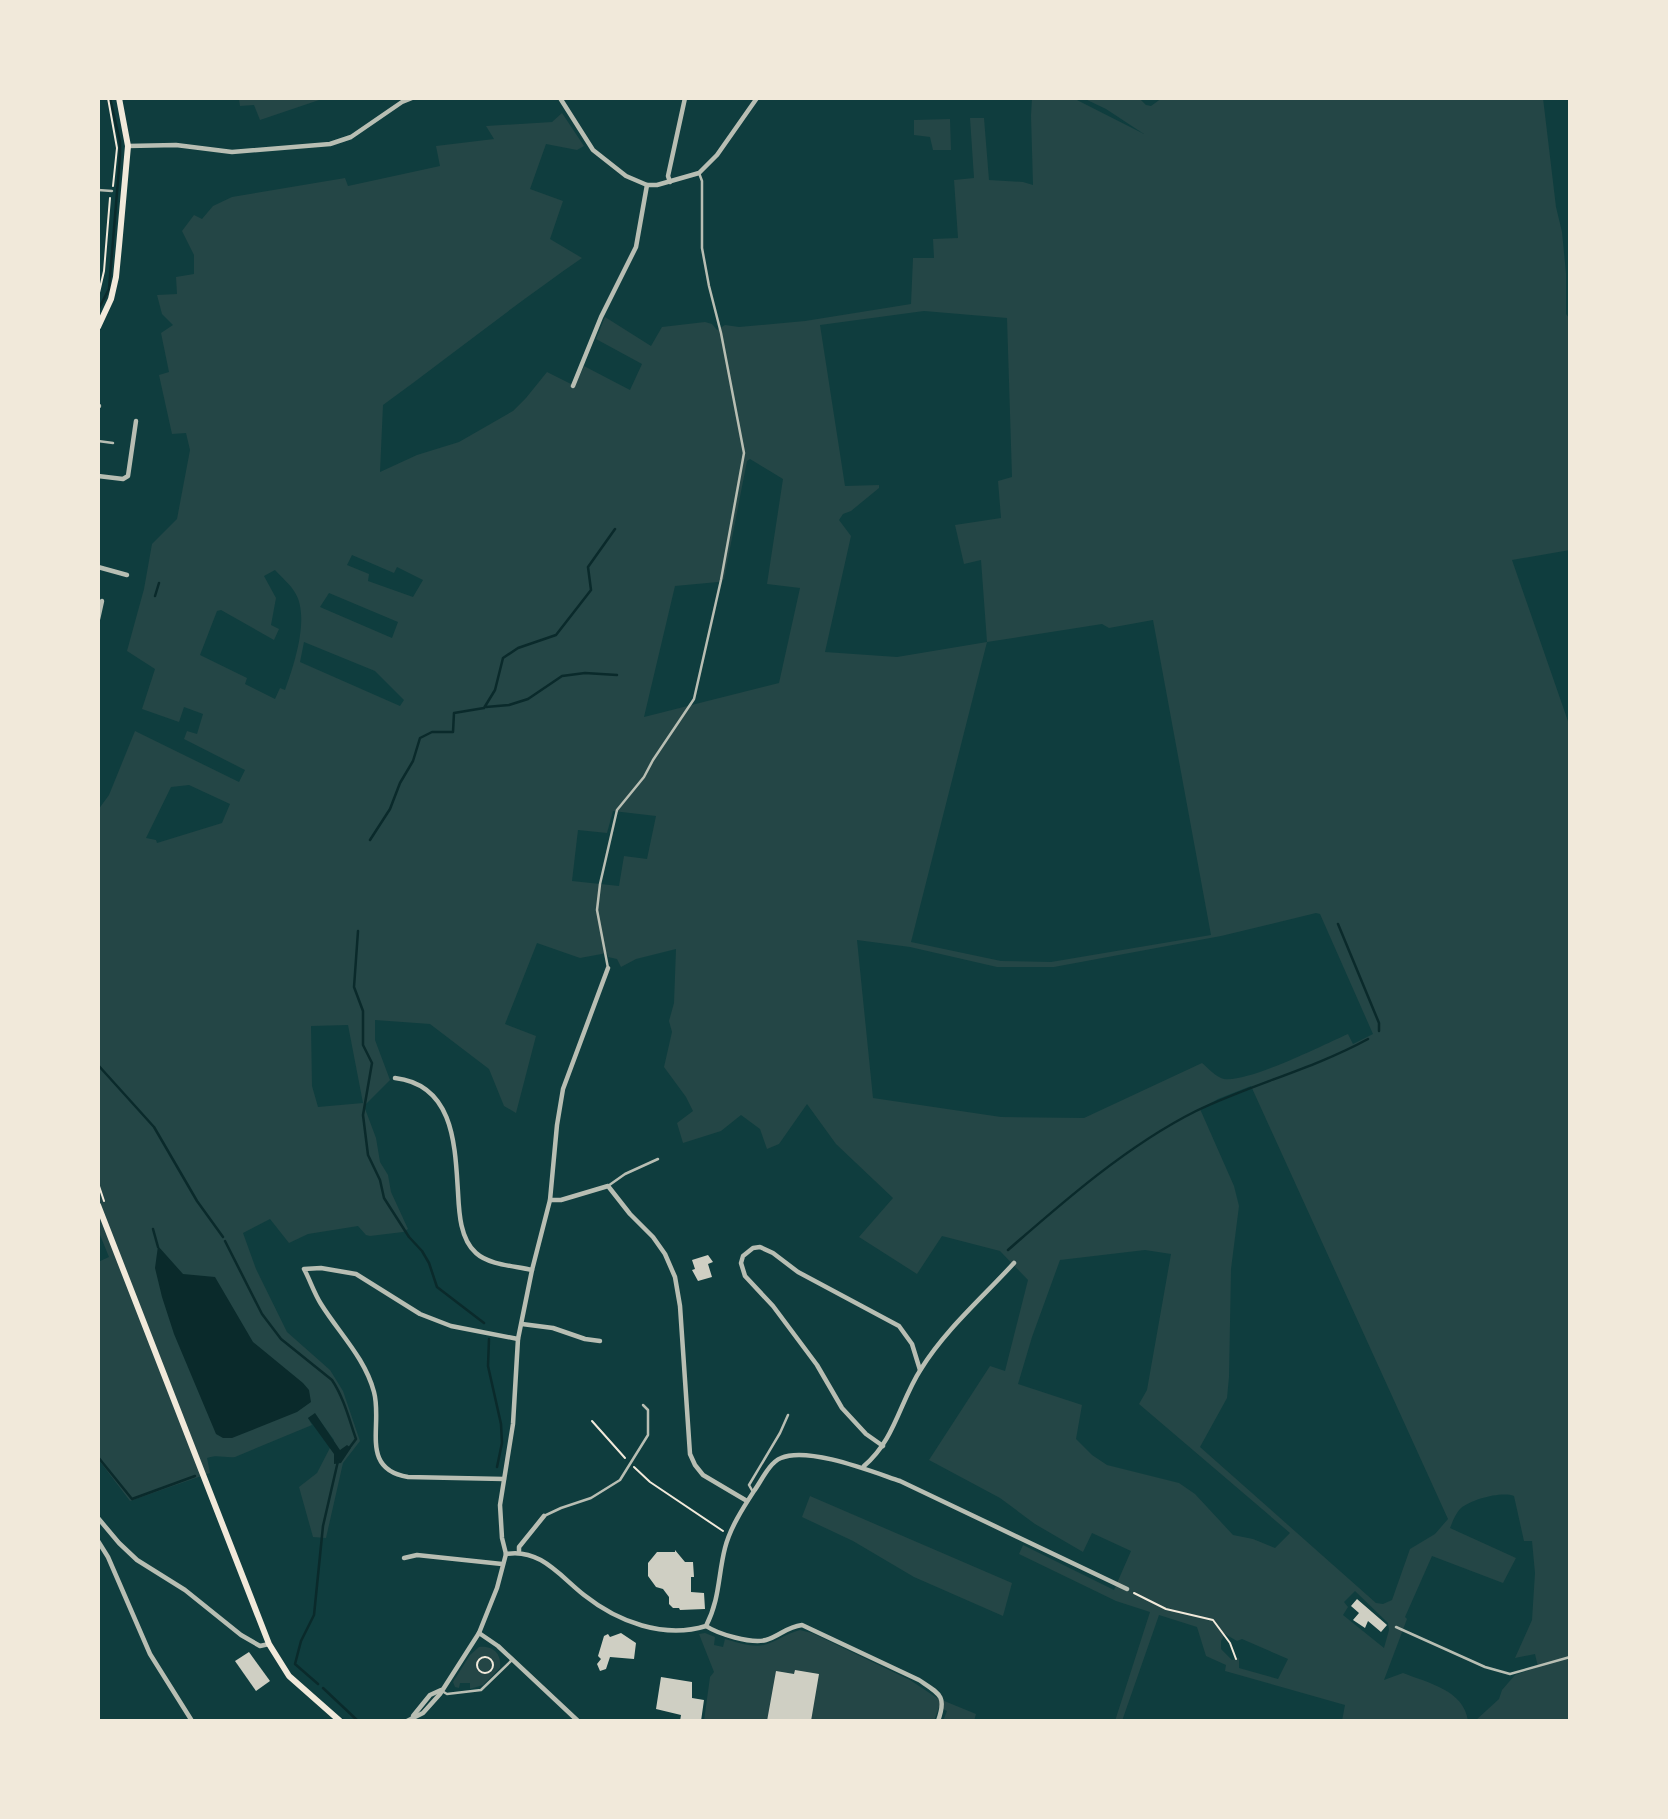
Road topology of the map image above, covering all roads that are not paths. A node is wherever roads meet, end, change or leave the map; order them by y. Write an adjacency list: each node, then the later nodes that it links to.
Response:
1 (120, 98): 6 (main road)
2 (412, 98): 6 (street)
3 (560, 98): 9 (street)
4 (685, 98): 8 (street)
5 (757, 98): 7 (street)
6 (128, 146): 11 (main road)
7 (699, 173): 8 (street); 22 (lane)
8 (670, 182): 9 (street)
9 (647, 185): 13 (street)
10 (98, 190): 11 (lane)
11 (122, 192): 12 (main road)
12 (98, 326)
13 (573, 386)
14 (136, 421): 17 (street)
15 (98, 441): 16 (lane)
16 (113, 443)
17 (98, 476)
18 (98, 567): 19 (street)
19 (127, 575)
20 (103, 601): 21 (street)
21 (98, 619)
22 (608, 968): 26 (street)
23 (395, 1079): 29 (street)
24 (659, 1159): 25 (lane)
25 (608, 1186): 26 (street); 40 (street)
26 (550, 1200): 29 (street)
27 (98, 1205): 52 (main road)
28 (1014, 1263): 33 (street)
29 (532, 1270): 30 (street)
30 (522, 1324): 31 (street); 32 (street)
31 (518, 1339): 38 (street); 38 (street)
32 (600, 1341)
33 (920, 1370): 36 (street); 36 (street)
34 (643, 1405): 41 (lane)
35 (788, 1415): 39 (lane)
36 (883, 1446): 37 (street)
37 (864, 1466): 39 (street); 48 (street)
38 (504, 1479): 45 (street)
39 (754, 1492): 40 (street)
40 (747, 1501): 49 (street)
41 (544, 1516): 44 (street)
42 (98, 1518): 52 (street)
43 (98, 1541): 56 (street)
44 (519, 1551): 45 (street); 49 (street)
45 (506, 1553): 47 (street)
46 (404, 1558): 47 (street)
47 (502, 1564): 51 (street)
48 (1127, 1589)
49 (706, 1626): 60 (street)
50 (1396, 1627): 53 (lane)
51 (479, 1633): 54 (street); 55 (street)
52 (269, 1644): 57 (main road)
53 (1570, 1657)
54 (513, 1659): 55 (lane); 59 (street)
55 (441, 1690): 58 (street)
56 (192, 1721)
57 (340, 1721)
58 (407, 1721)
59 (578, 1721)
60 (938, 1721)

